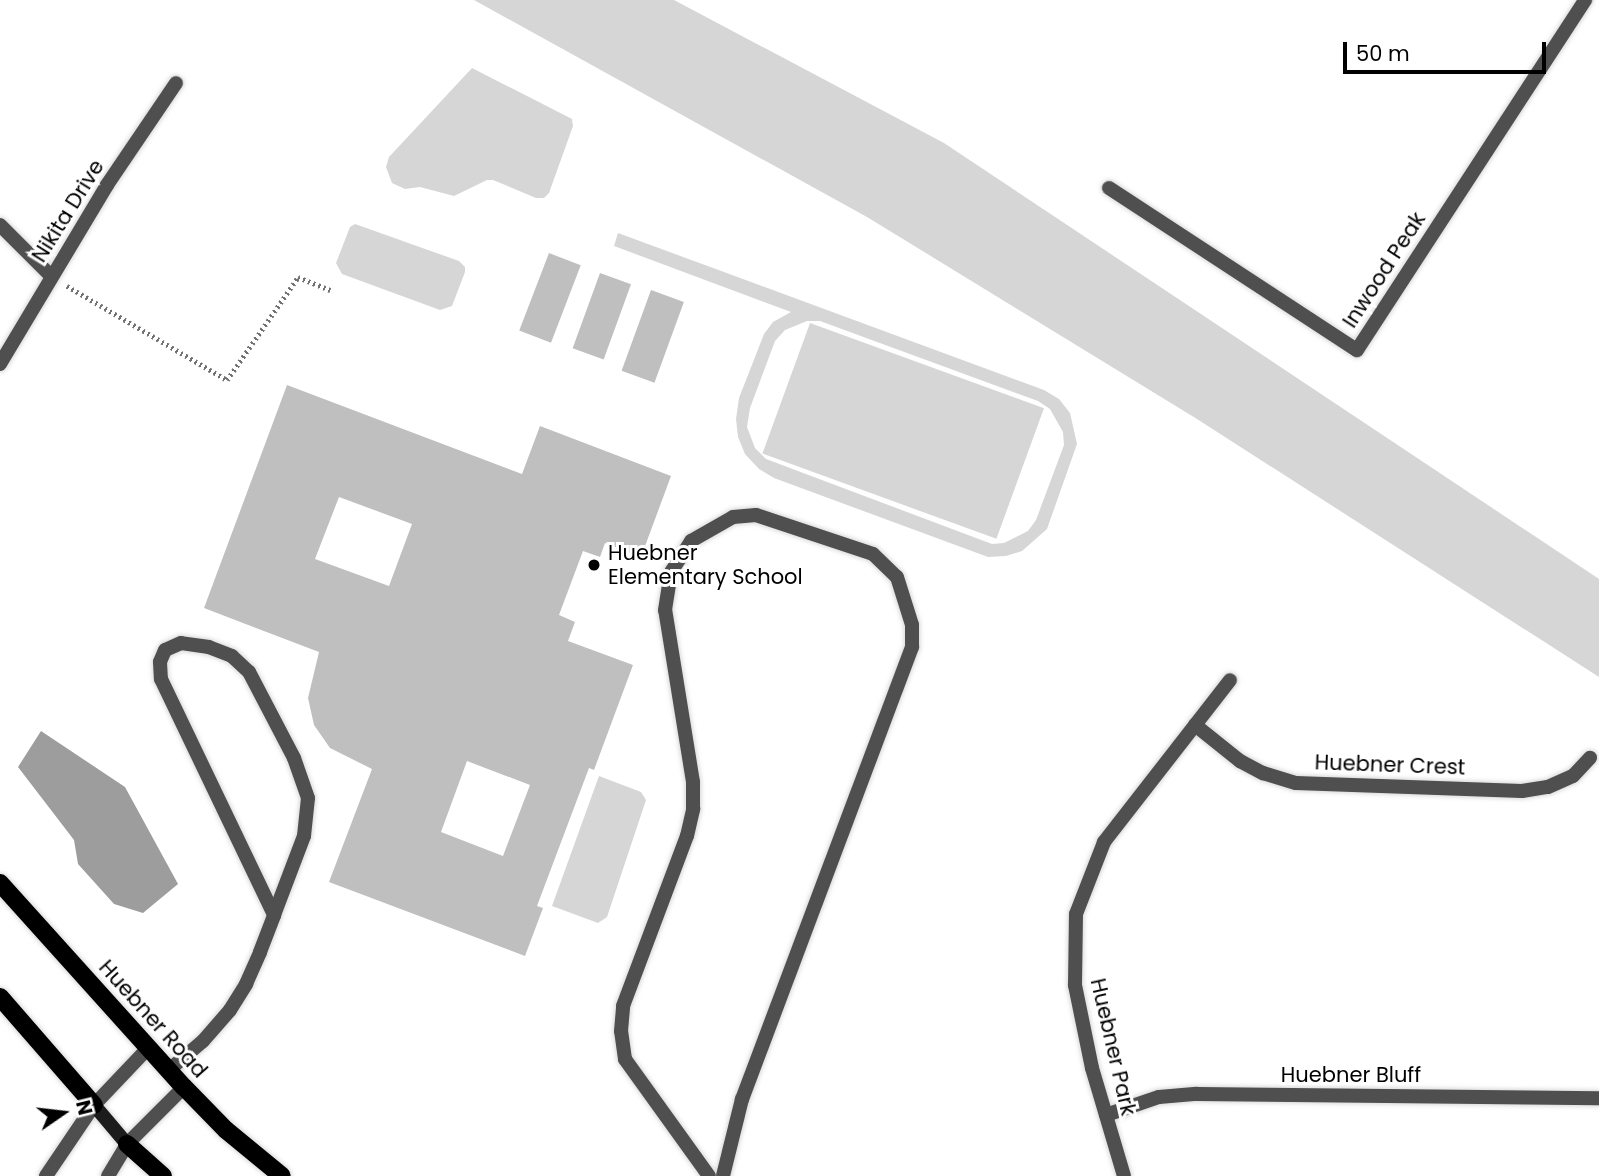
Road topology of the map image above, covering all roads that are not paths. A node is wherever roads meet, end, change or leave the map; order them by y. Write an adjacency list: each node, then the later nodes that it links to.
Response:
1 (1585, 0): 3 (street, Inwood Peak)
2 (176, 83): 5 (street, Nikita Drive)
3 (1109, 188)
4 (0, 225): 5 (street)
5 (51, 276): 6 (street, Nikita Drive)
6 (0, 364)
7 (1230, 680): 8 (street, Huebner Park)
8 (1195, 725): 9 (street, Huebner Crest); 18 (street, Huebner Park)
9 (1590, 758)
10 (0, 883): 13 (main road, Huebner Road)
11 (274, 915): 11 (street); 14 (street)
12 (0, 997): 17 (main road)
13 (148, 1048): 14 (main road, Huebner Road); 17 (street)
14 (169, 1070): 15 (main road, Huebner Road)
15 (184, 1087): 19 (street); 23 (main road, Huebner Road)
16 (1599, 1098): 18 (street, Huebner Bluff)
17 (94, 1105): 19 (main road); 20 (street)
18 (1106, 1115): 26 (street, Huebner Park)
19 (127, 1144): 21 (street); 22 (main road)
20 (46, 1176)
21 (108, 1176)
22 (163, 1176)
23 (282, 1176)
24 (709, 1176): 25 (street)
25 (723, 1176)
26 (1124, 1176)

